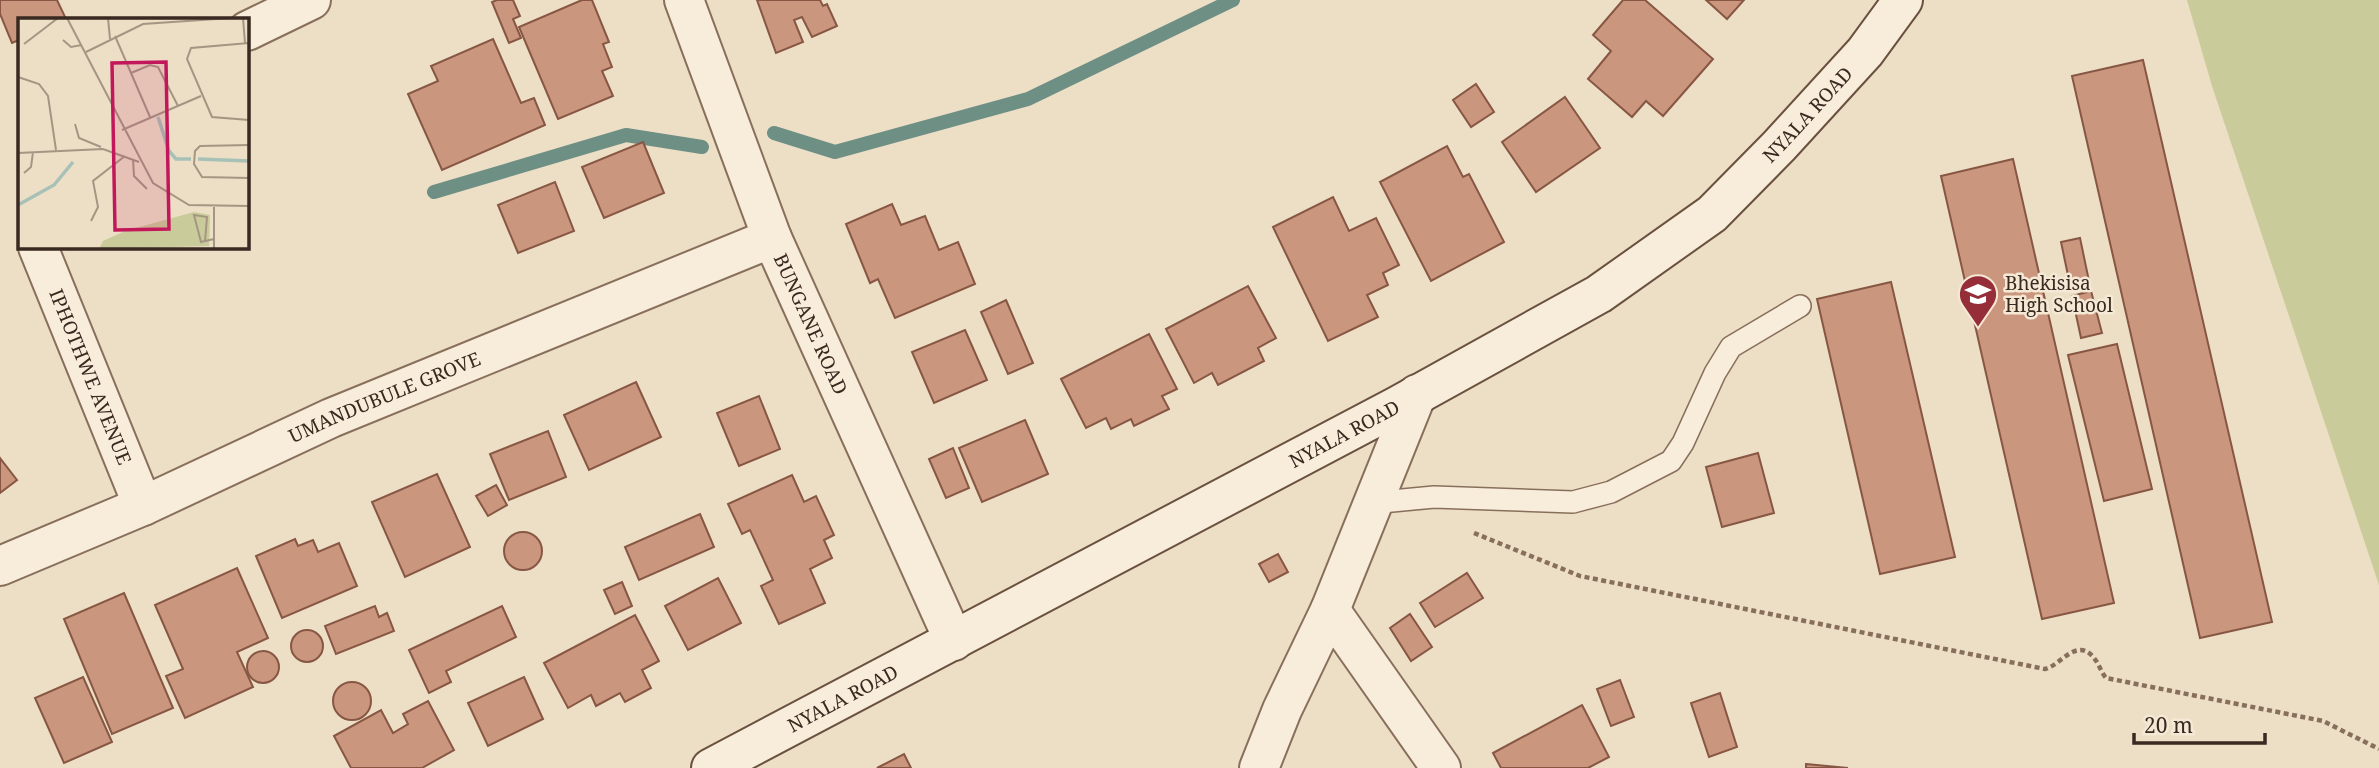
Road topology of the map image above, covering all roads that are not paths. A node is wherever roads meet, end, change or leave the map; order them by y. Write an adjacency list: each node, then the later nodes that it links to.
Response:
1 (311, 0): 4 (street)
2 (684, 0): 5 (street, BUNGANE ROAD)
3 (1902, 0): 8 (street, NYALA ROAD)
4 (248, 31)
5 (772, 239): 10 (street, UMANDUBULE GROVE); 13 (street, BUNGANE ROAD)
6 (38, 248): 10 (street, IPHOTHWE AVENUE)
7 (1800, 306): 9 (lane)
8 (1417, 394): 9 (street); 13 (street, NYALA ROAD)
9 (1371, 503): 12 (street)
10 (143, 506): 11 (street, UMANDUBULE GROVE)
11 (0, 566)
12 (1330, 610): 15 (street); 16 (street)
13 (954, 641): 14 (street, NYALA ROAD)
14 (710, 768)
15 (1259, 768)
16 (1441, 768)

